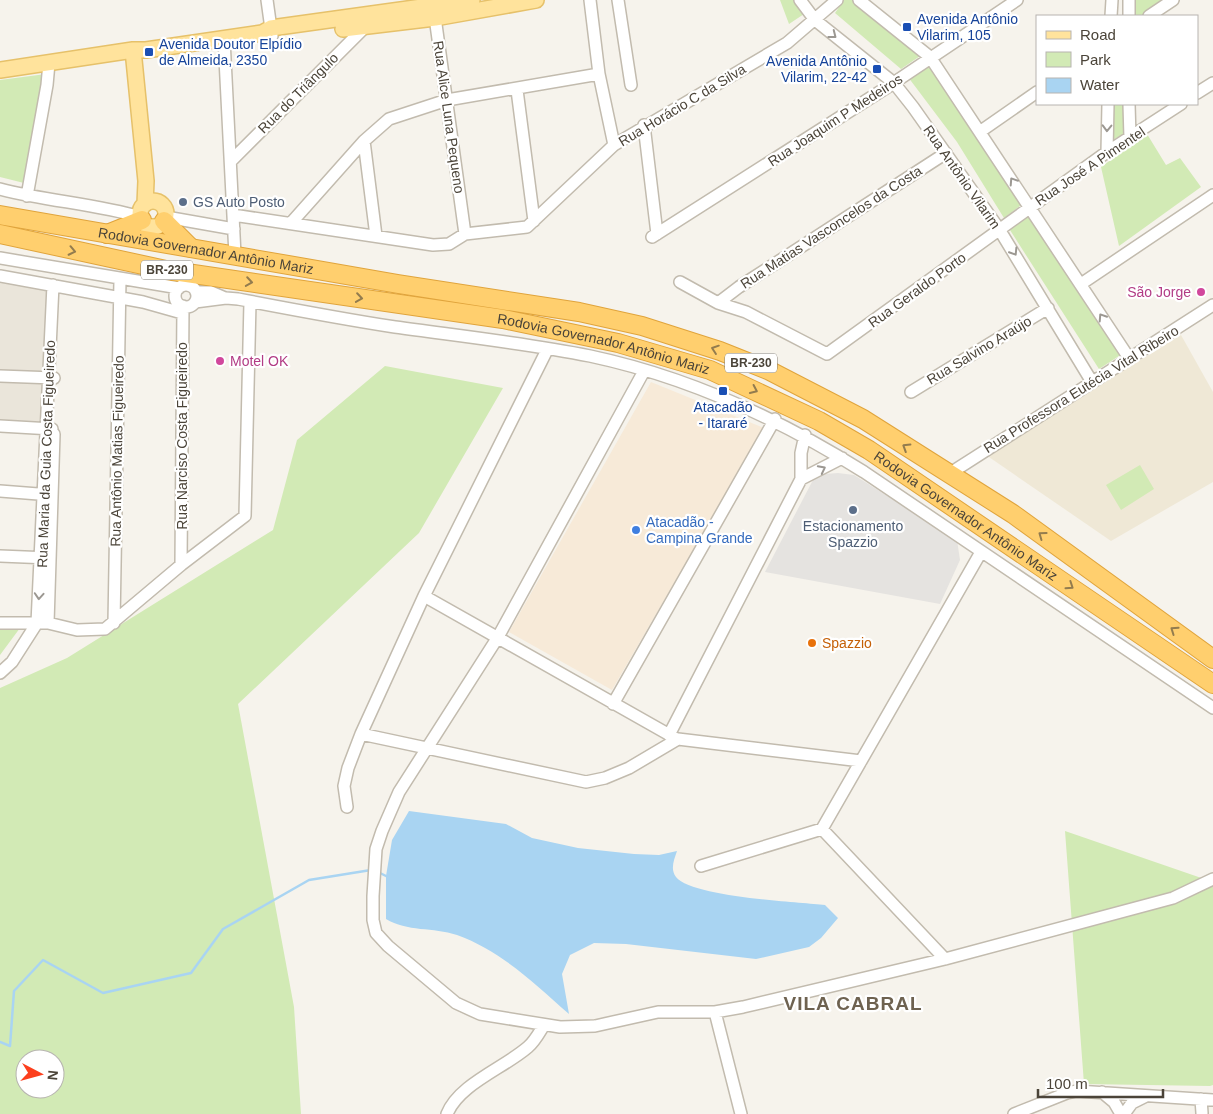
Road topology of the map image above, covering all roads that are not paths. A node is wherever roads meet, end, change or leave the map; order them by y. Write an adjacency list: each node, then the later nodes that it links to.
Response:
1 (267, 0): 19 (street)
2 (472, 0): 13 (main road)
3 (536, 0): 13 (main road)
4 (590, 0): 25 (street)
5 (618, 0): 29 (street)
6 (800, 0): 17 (street, Rua Antônio Vilarim)
7 (837, 0): 17 (street, Rua Horácio C da Silva)
8 (859, 0): 22 (street)
9 (1016, 0): 22 (street, Rua Joaquim P Medeiros)
10 (1112, 0): 14 (street)
11 (1129, 0): 15 (street)
12 (1173, 0): 16 (street)
13 (434, 8): 18 (main road); 19 (main road); 33 (street, Rua Alice Luna Pequeno)
14 (1111, 15)
15 (1129, 15)
16 (1150, 15)
17 (815, 20): 28 (street, Rua Antônio Vilarim, one-way to 28); 37 (street, Rua Horácio C da Silva)
18 (366, 26): 19 (main road); 44 (street, Rua do Triângulo)
19 (268, 32): 20 (main road)
20 (224, 39): 21 (main road); 44 (street)
21 (137, 52): 23 (main road); 49 (main road)
22 (930, 57): 28 (street, Rua Joaquim P Medeiros); 38 (street)
23 (49, 67): 24 (main road); 26 (main road); 47 (street)
24 (0, 70)
25 (599, 74): 30 (street); 41 (street)
26 (0, 76)
27 (1213, 82): 31 (street)
28 (894, 83): 37 (street, Rua Joaquim P Medeiros); 43 (street, Rua Antônio Vilarim)
29 (631, 86)
30 (517, 90): 33 (street); 53 (street)
31 (1198, 92)
32 (1036, 93): 38 (street)
33 (447, 100): 40 (street); 59 (street, Rua Alice Luna Pequeno)
34 (1108, 105): 42 (street, one-way to 42)
35 (1129, 105): 39 (street)
36 (1180, 105): 39 (street, Rua José A Pimentel)
37 (644, 125): 41 (street, Rua Horácio C da Silva)
38 (980, 131): 48 (street, one-way to 38)
39 (1130, 138): 42 (street, Rua José A Pimentel)
40 (364, 141): 54 (street); 60 (street)
41 (614, 145): 53 (street, Rua Horácio C da Silva)
42 (1107, 152): 48 (street, Rua José A Pimentel)
43 (946, 153): 56 (street, Rua Antônio Vilarim); 74 (street, Rua Matias Vasconcelos da Costa)
44 (230, 160): 51 (street)
45 (0, 189): 47 (street)
46 (1213, 195): 68 (street)
47 (27, 196): 49 (street)
48 (1030, 207): 56 (street, Rua José A Pimentel); 68 (street)
49 (145, 210): 52 (main road); 52 (main road); 58 (highway)
50 (0, 215): 58 (highway, Rodovia Governador Antônio Mariz / BR-230)
51 (233, 215): 54 (street); 55 (street)
52 (165, 219): 55 (street); 61 (highway)
53 (534, 221): 59 (street)
54 (291, 223): 60 (street)
55 (234, 229): 62 (street)
56 (999, 229): 76 (street, Rua Antônio Vilarim, one-way to 76); 78 (street, Rua Geraldo Porto)
57 (0, 234): 66 (highway, Rodovia Governador Antônio Mariz / BR-230, one-way to 66)
58 (107, 234): 61 (highway, Rodovia Governador Antônio Mariz / BR-230)
59 (465, 234): 60 (street)
60 (376, 236)
61 (191, 248): 62 (highway, Rodovia Governador Antônio Mariz / BR-230)
62 (235, 255): 90 (highway, Rodovia Governador Antônio Mariz / BR-230, one-way to 62)
63 (0, 258): 65 (street, BR-230)
64 (0, 276): 69 (street)
65 (120, 279): 71 (street, Rua Antônio Matias Figueiredo); 72 (street, BR-230)
66 (227, 279): 70 (street); 105 (highway, Rodovia Governador Antônio Mariz / BR-230, one-way to 105)
67 (680, 282): 74 (street, Rua Matias Vasconcelos da Costa)
68 (1081, 284): 79 (street, one-way to 68)
69 (57, 286): 71 (street); 82 (street, Rua Maria da Guia Costa Figueiredo)
70 (195, 294): 72 (street); 72 (street); 73 (street)
71 (120, 299): 72 (street); 101 (street, Rua Antônio Matias Figueiredo)
72 (180, 301): 97 (street, Rua Narciso Costa Figueiredo)
73 (250, 302): 77 (street); 97 (street)
74 (718, 302): 78 (street, Rua Matias Vasconcelos da Costa)
75 (1213, 305): 79 (street, Rua Professora Eutécia Vital Ribeiro)
76 (1048, 308): 83 (street, Rua Antônio Vilarim); 84 (street, Rua Salvino Araújo)
77 (547, 350): 80 (street); 98 (street)
78 (835, 350)
79 (1129, 358): 83 (street, Rua Professora Eutécia Vital Ribeiro)
80 (644, 371): 85 (street); 102 (street)
81 (0, 376): 82 (street)
82 (52, 378): 87 (street, Rua Maria da Guia Costa Figueiredo)
83 (1092, 382): 90 (street, Rua Professora Eutécia Vital Ribeiro)
84 (911, 392)
85 (775, 419): 88 (street); 106 (street)
86 (0, 426): 87 (street)
87 (50, 429): 93 (street, Rua Maria da Guia Costa Figueiredo)
88 (805, 435): 89 (street); 91 (street)
89 (842, 458): 91 (street, one-way to 89); 94 (street)
90 (949, 474): 103 (highway, Rodovia Governador Antônio Mariz / BR-230, one-way to 90)
91 (801, 479): 109 (street)
92 (0, 492): 93 (street)
93 (48, 494): 96 (street, Rua Maria da Guia Costa Figueiredo)
94 (981, 552): 107 (street); 111 (street)
95 (0, 556): 96 (street)
96 (46, 558): 100 (street, Rua Maria da Guia Costa Figueiredo)
97 (181, 565): 101 (street)
98 (424, 596): 102 (street); 108 (street)
99 (0, 623): 100 (street)
100 (43, 623): 101 (street); 104 (street)
101 (114, 623)
102 (498, 637): 106 (street); 110 (street)
103 (1213, 659)
104 (0, 673)
105 (1213, 684)
106 (613, 704): 109 (street)
107 (1213, 708)
108 (361, 734): 110 (street); 112 (street)
109 (673, 737): 110 (street); 111 (street)
110 (428, 748): 118 (street)
111 (861, 761): 113 (street)
112 (347, 807)
113 (822, 829): 114 (street); 116 (street)
114 (701, 866)
115 (1213, 879): 116 (street)
116 (945, 959): 117 (street)
117 (716, 1012): 118 (street); 124 (street)
118 (544, 1025): 123 (street)
119 (1102, 1092): 120 (street); 125 (street); 126 (street)
120 (1150, 1095): 121 (street); 126 (street)
121 (1207, 1100): 127 (street)
122 (1213, 1106): 127 (street)
123 (447, 1114)
124 (741, 1114)
125 (1014, 1114)
126 (1123, 1114)
127 (1202, 1114)

